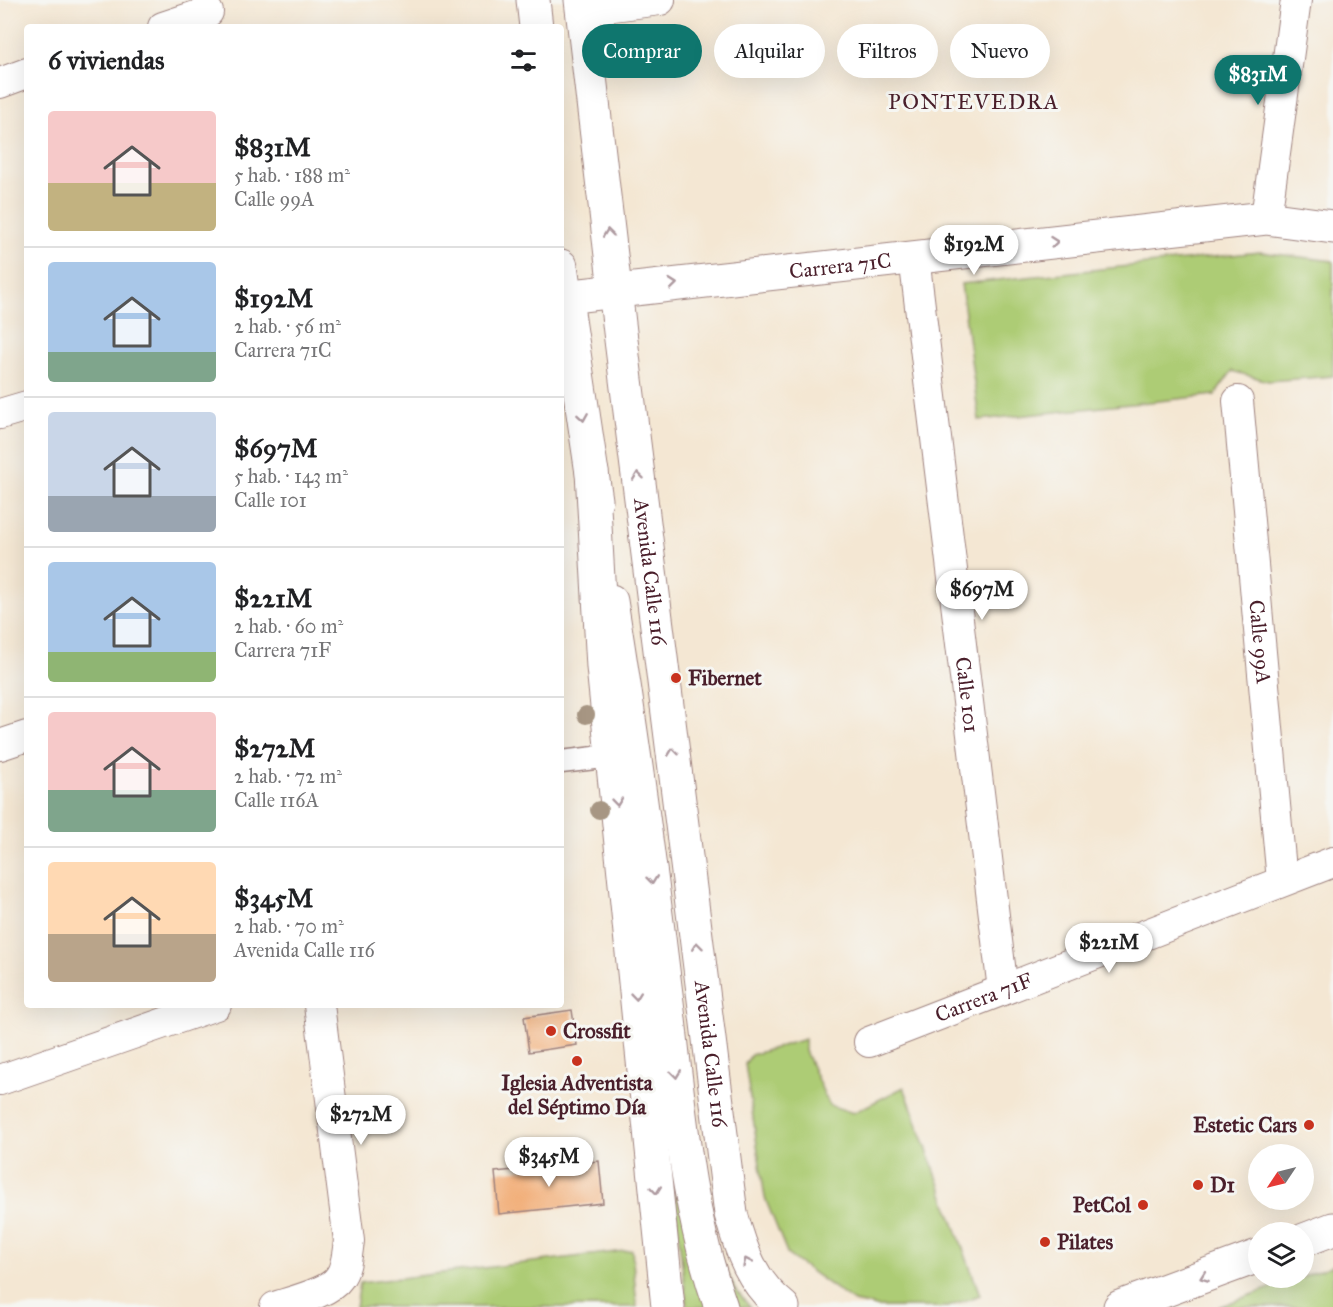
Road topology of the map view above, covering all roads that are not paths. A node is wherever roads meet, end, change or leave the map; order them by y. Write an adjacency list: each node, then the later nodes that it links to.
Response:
1 (533, 0): 7 (main road)
2 (660, 0): 4 (street)
3 (1296, 0): 10 (street)
4 (581, 5): 14 (main road, Avenida Calle 116, one-way to 4)
5 (208, 13): 6 (street)
6 (173, 24)
7 (536, 24)
8 (24, 74): 9 (street)
9 (0, 83)
10 (1266, 218): 11 (main road, Carrera 71C); 12 (main road, Carrera 71C, one-way to 10)
11 (1333, 227)
12 (914, 257): 14 (main road, Carrera 71C, one-way to 12); 26 (street, Calle 101)
13 (564, 287): 14 (main road, Carrera 71C)
14 (615, 291): 37 (main road, Avenida Calle 116, one-way to 14)
15 (564, 299): 19 (main road, Avenida Calle 116, one-way to 19)
16 (1238, 401): 25 (street, Calle 99A)
17 (24, 407): 18 (street)
18 (0, 414)
19 (592, 472): 22 (main road); 36 (main road, Avenida Calle 116, one-way to 36)
20 (24, 737): 21 (street)
21 (0, 745)
22 (612, 756): 23 (street); 35 (main road, one-way to 35)
23 (564, 762)
24 (1333, 862): 25 (street, Carrera 71F)
25 (1282, 881): 26 (street, Carrera 71F)
26 (1004, 990): 29 (street, Carrera 71F)
27 (207, 1008): 30 (street)
28 (319, 1008): 34 (street)
29 (869, 1042)
30 (0, 1080)
31 (1333, 1229): 32 (main road)
32 (1314, 1236)
33 (1248, 1261): 38 (main road, one-way to 38)
34 (275, 1307)
35 (668, 1307)
36 (721, 1307)
37 (783, 1307)
38 (1120, 1307)

